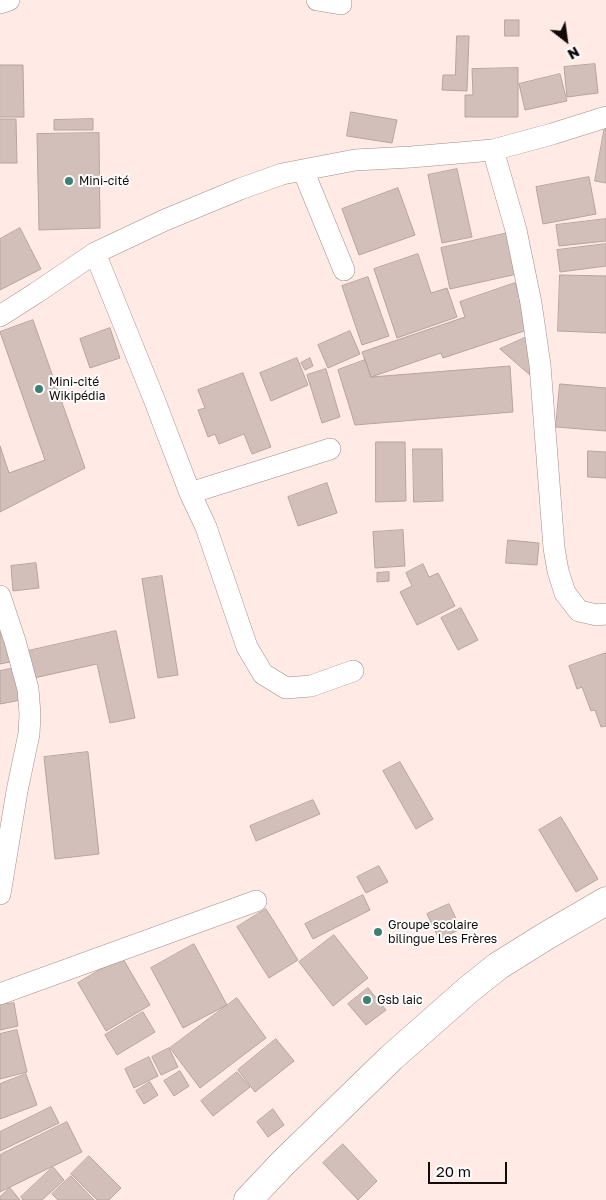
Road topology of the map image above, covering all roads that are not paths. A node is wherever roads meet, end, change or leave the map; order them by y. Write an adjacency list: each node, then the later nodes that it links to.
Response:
1 (9, 0): 3 (street)
2 (316, 0): 4 (street)
3 (0, 2)
4 (341, 4)
5 (606, 117): 6 (street)
6 (493, 150): 7 (street); 14 (street)
7 (303, 170): 8 (street); 9 (street)
8 (96, 253): 10 (street); 12 (street)
9 (344, 270)
10 (0, 316)
11 (330, 449): 12 (street)
12 (190, 493): 15 (street)
13 (0, 596): 16 (street)
14 (606, 614)
15 (353, 671)
16 (0, 894)
17 (256, 901): 19 (street)
18 (606, 901): 20 (street)
19 (0, 994)
20 (248, 1200)

